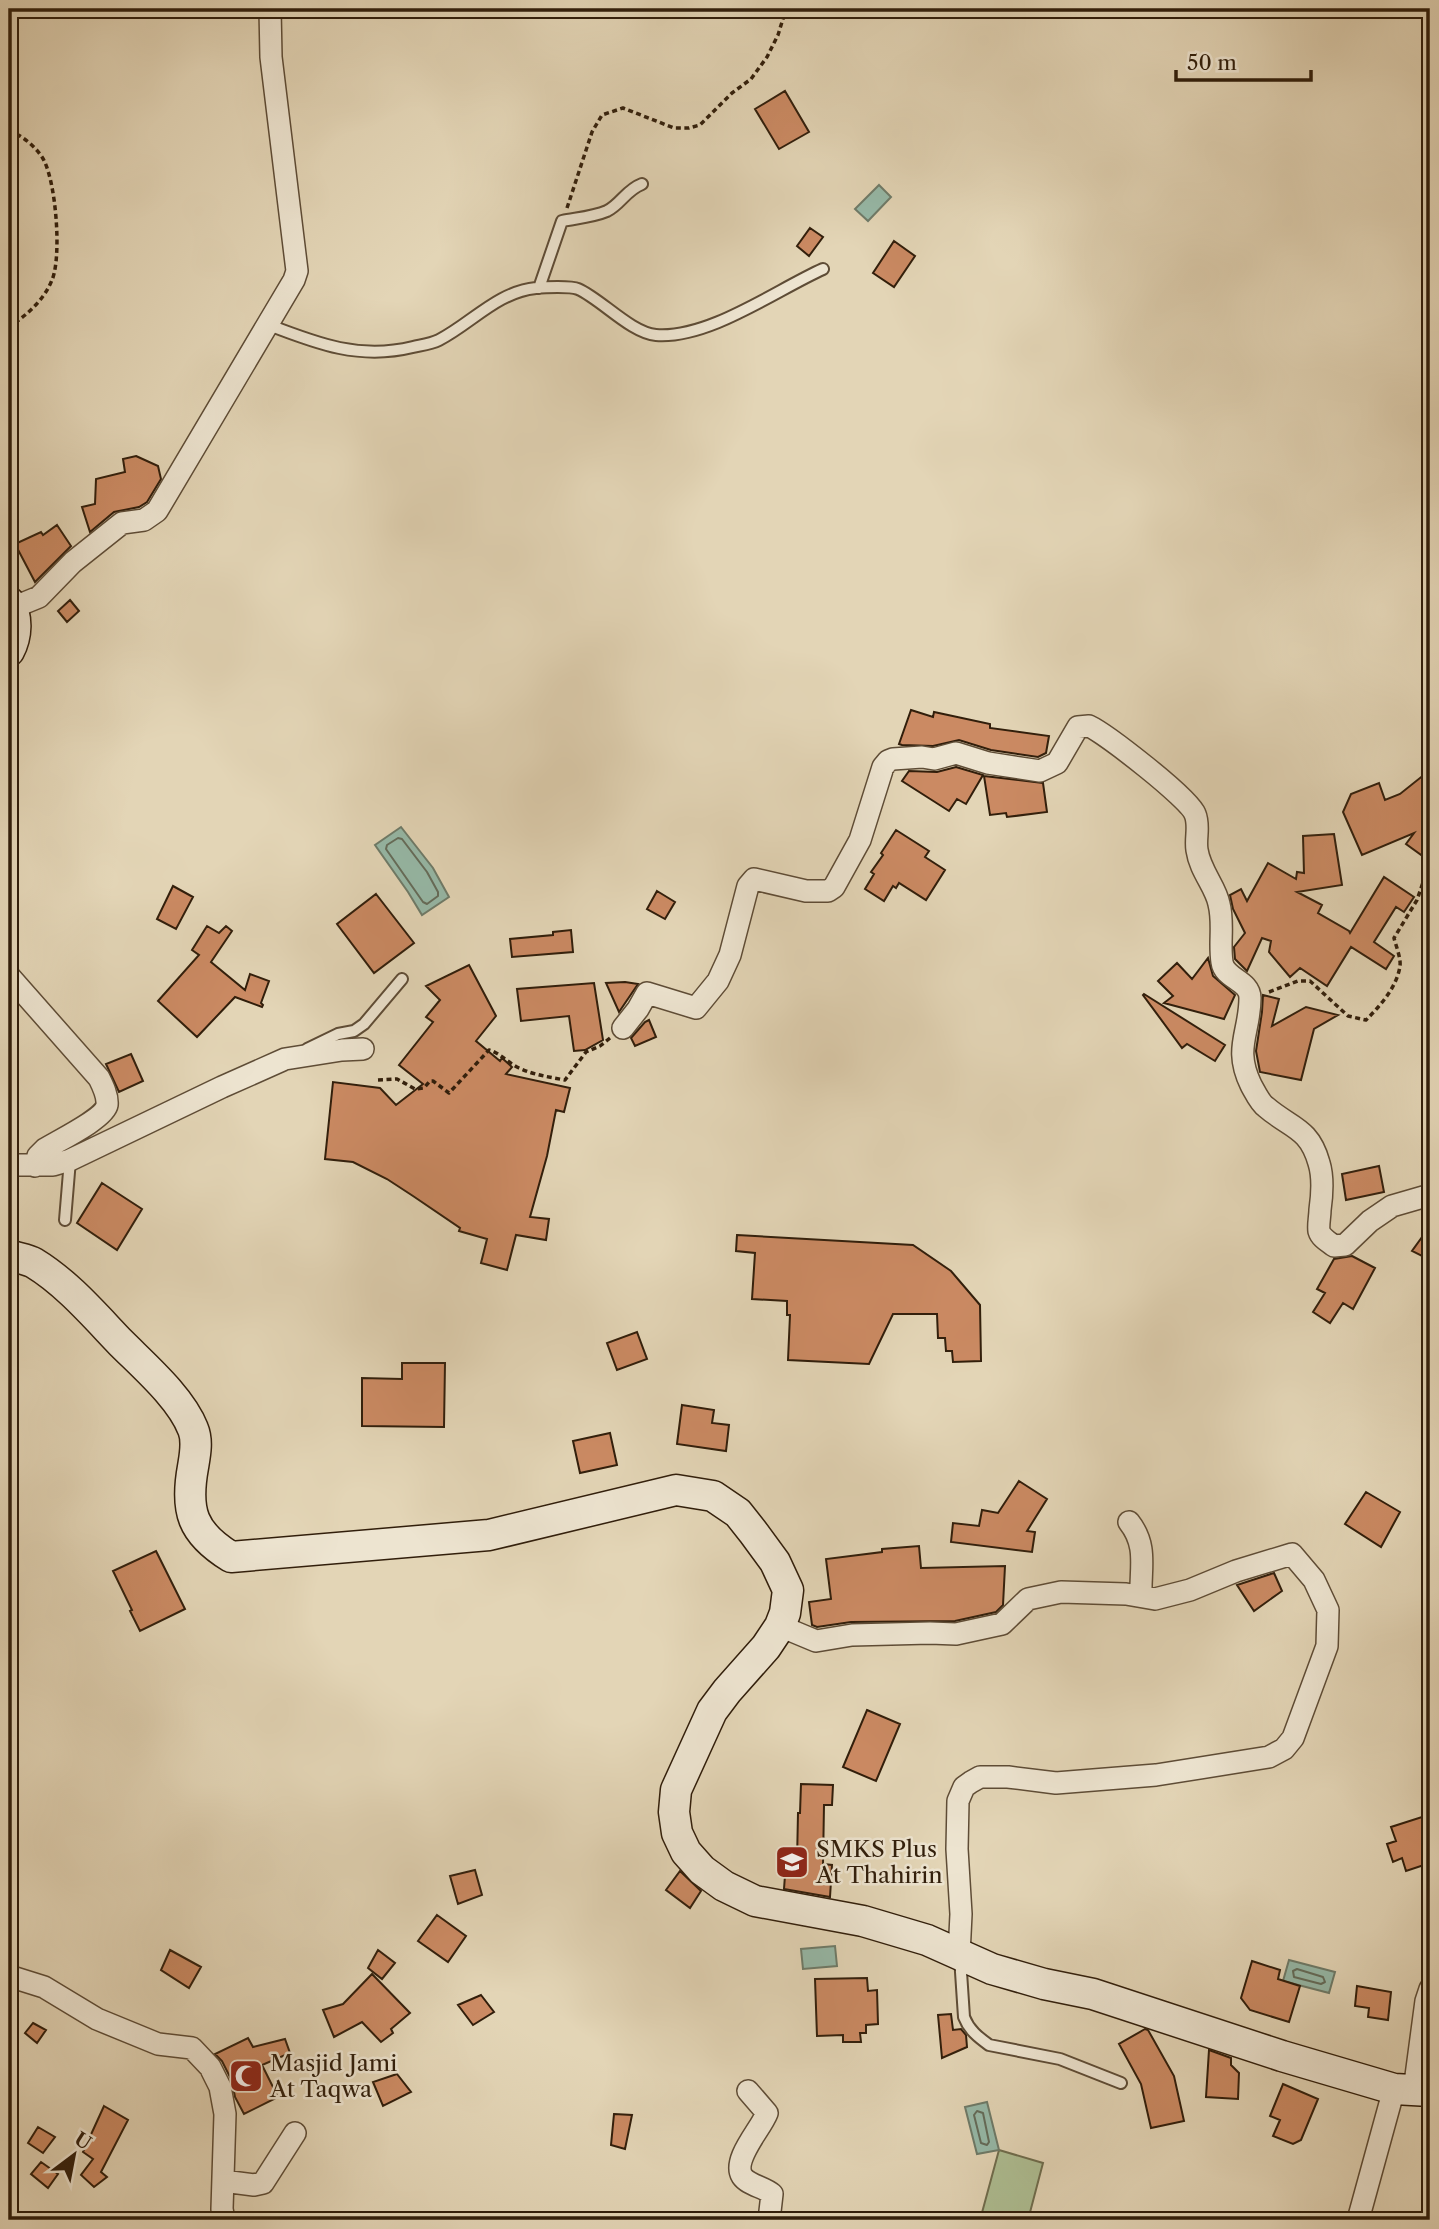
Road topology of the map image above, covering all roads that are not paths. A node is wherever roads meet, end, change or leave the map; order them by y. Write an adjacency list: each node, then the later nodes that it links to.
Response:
1 (270, 9): 5 (street)
2 (642, 184): 4 (lane)
3 (823, 269): 4 (lane)
4 (538, 288): 5 (lane)
5 (269, 325): 6 (street)
6 (10, 605): 7 (street)
7 (9, 651)
8 (9, 976): 15 (street)
9 (402, 979): 12 (lane)
10 (623, 1028): 16 (street)
11 (363, 1049): 12 (street)
12 (285, 1059): 13 (street)
13 (70, 1160): 15 (street); 17 (lane)
14 (9, 1165): 15 (street)
15 (36, 1166)
16 (1430, 1195)
17 (65, 1220)
18 (9, 1255): 21 (street)
19 (1129, 1522): 20 (street)
20 (1141, 1597): 21 (street); 22 (street)
21 (780, 1626): 22 (street)
22 (960, 1955): 25 (lane); 26 (street)
23 (9, 1976): 29 (street)
24 (1430, 1989): 26 (street)
25 (1121, 2083)
26 (1413, 2090): 32 (street)
27 (748, 2091): 31 (street)
28 (295, 2133): 29 (street)
29 (223, 2182): 30 (street)
30 (224, 2220)
31 (769, 2220)
32 (1358, 2220)

